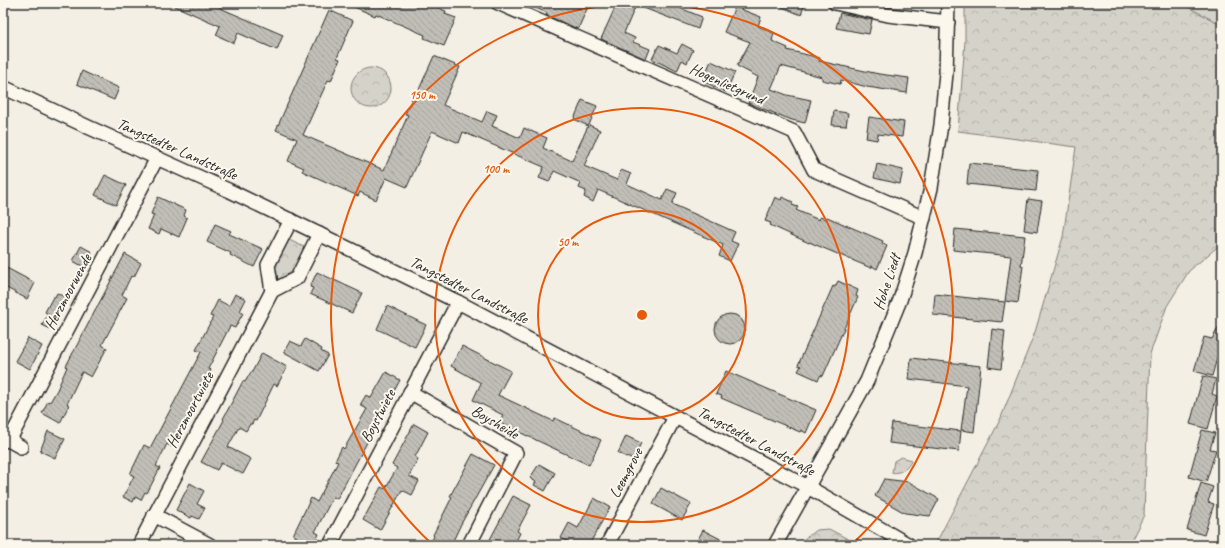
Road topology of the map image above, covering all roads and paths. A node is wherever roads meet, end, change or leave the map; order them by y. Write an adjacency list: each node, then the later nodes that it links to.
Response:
1 (498, 3): 7 (street, Hogenlietgrund)
2 (835, 3): 4 (street)
3 (948, 3): 4 (street, Hohe Liedt)
4 (948, 22): 7 (street, Hohe Liedt)
5 (3, 86): 6 (street, Tangstedter Landstraße)
6 (157, 158): 8 (street, Tangstedter Landstraße); 14 (street, Herzmoorwende)
7 (924, 218): 16 (street, Hohe Liedt)
8 (292, 220): 9 (street, Tangstedter Landstraße); 10 (street)
9 (320, 234): 10 (street); 11 (street, Tangstedter Landstraße)
10 (272, 291): 17 (street, Herzmoortwiete)
11 (458, 302): 12 (street, Boystwiete); 13 (street, Tangstedter Landstraße)
12 (410, 392): 20 (street, Boystwiete); 21 (street, Boysheide)
13 (675, 417): 16 (street, Tangstedter Landstraße); 22 (street, Leemgrove)
14 (6, 439): 15 (street, Herzmoorwende)
15 (21, 447)
16 (808, 487): 23 (street, Hohe Liedt); 24 (street, Tangstedter Landstraße)
17 (154, 515): 18 (street, Herzmoortwiete); 19 (street)
18 (139, 545)
19 (210, 545)
20 (330, 545)
21 (469, 545)
22 (607, 545)
23 (775, 545)
24 (909, 545)

